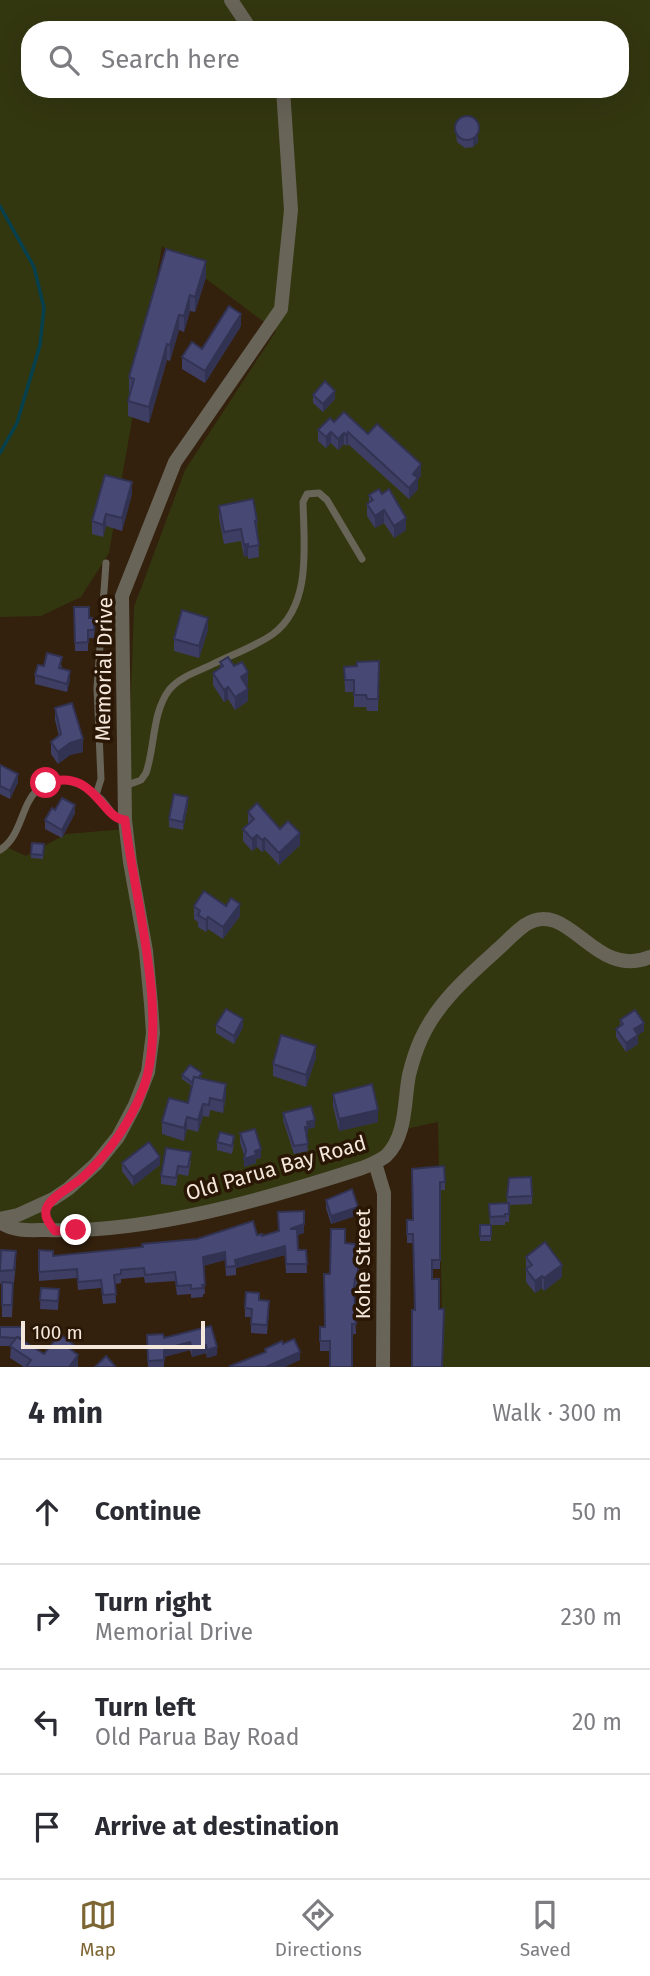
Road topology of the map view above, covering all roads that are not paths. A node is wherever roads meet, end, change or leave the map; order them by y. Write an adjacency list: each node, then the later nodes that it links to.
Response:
1 (232, 0): 2 (street)
2 (245, 21)
3 (284, 98): 6 (street, Memorial Drive)
4 (362, 559): 6 (lane)
5 (106, 563): 7 (lane)
6 (124, 786): 8 (street, Memorial Drive)
7 (96, 795): 8 (lane); 9 (lane)
8 (125, 820): 12 (street, Memorial Drive)
9 (0, 850)
10 (650, 957): 11 (street, Old Parua Bay Road)
11 (375, 1163): 14 (street, Old Parua Bay Road); 15 (street, Kohe Street)
12 (52, 1199): 13 (street, Memorial Drive); 14 (street)
13 (0, 1221): 14 (street, Old Parua Bay Road)
14 (55, 1231)
15 (383, 1367)

